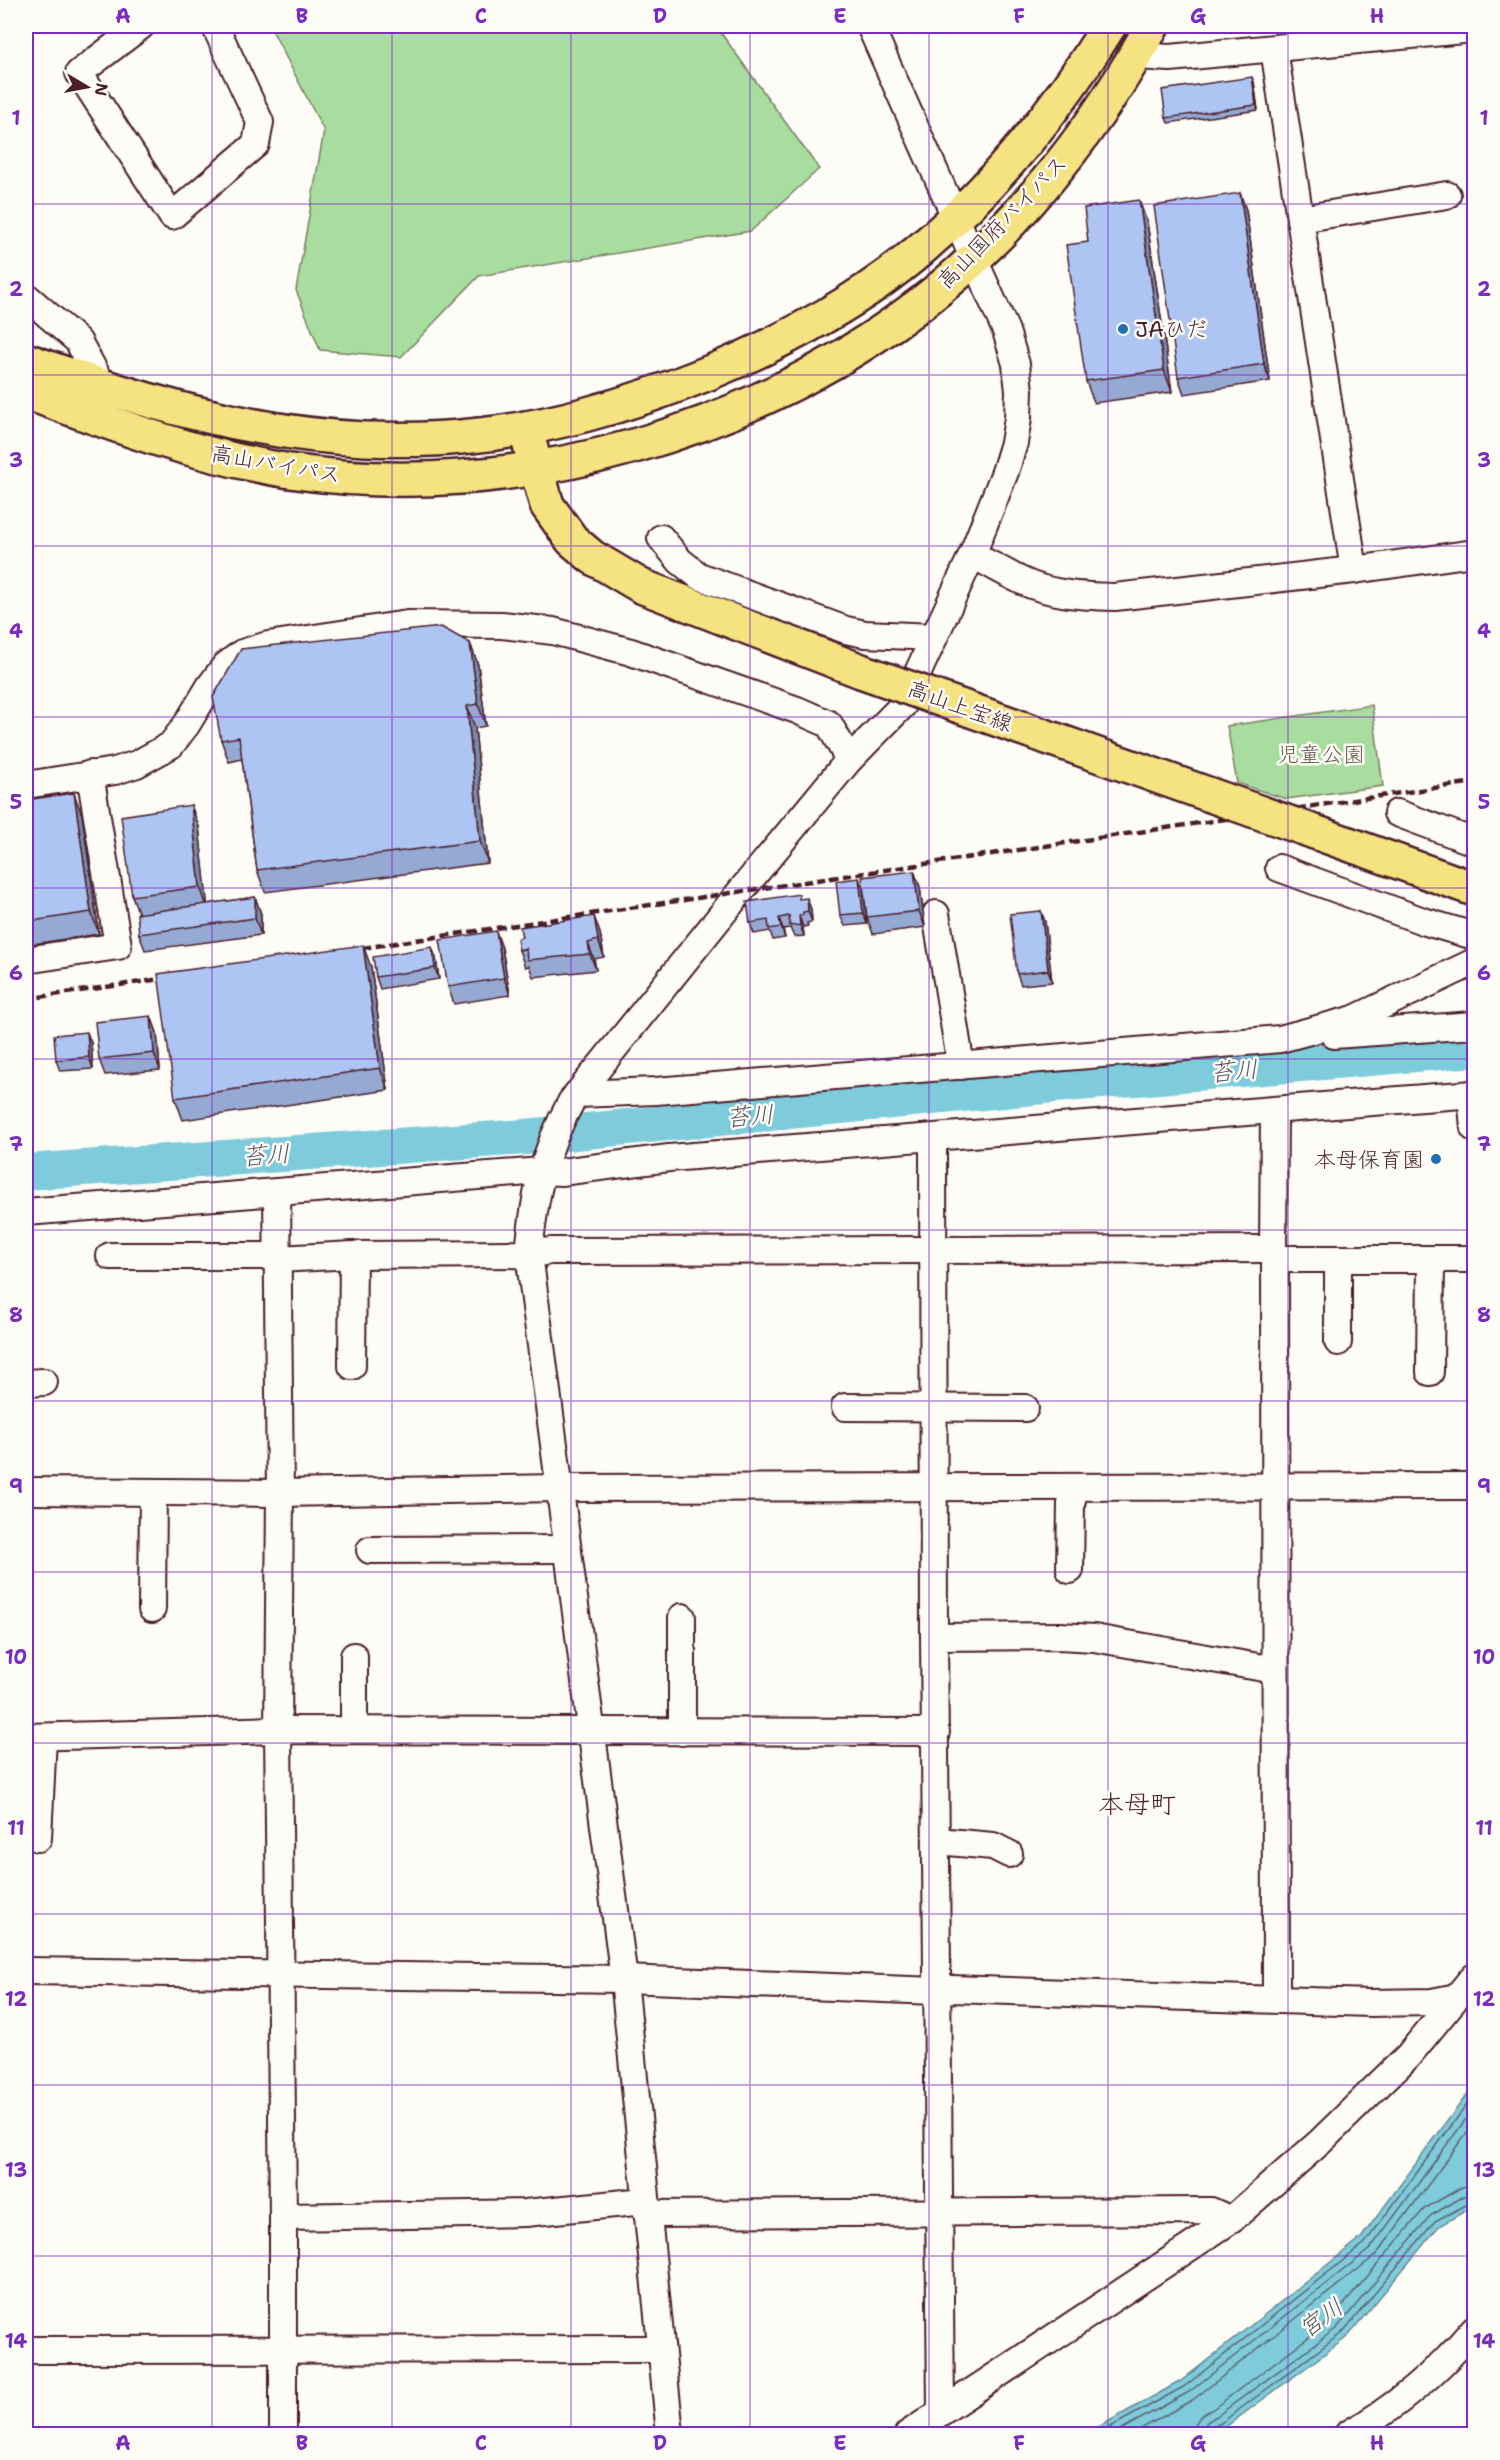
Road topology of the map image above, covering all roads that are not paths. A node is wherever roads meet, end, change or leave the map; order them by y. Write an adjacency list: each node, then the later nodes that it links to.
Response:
1 (141, 26): 2 (street)
2 (215, 26)
3 (870, 26): 10 (street)
4 (1109, 26): 10 (main road, 高山国府バイパス)
5 (1152, 26): 8 (main road, 高山国府バイパス)
6 (1474, 29): 7 (street)
7 (1274, 49): 8 (street); 11 (street)
8 (1136, 56): 12 (main road, 高山国府バイパス)
9 (1447, 195): 11 (street)
10 (957, 217): 12 (street); 17 (main road, 高山国府バイパス)
11 (1300, 219): 22 (street)
12 (975, 257): 18 (main road, 高山国府バイパス); 21 (street)
13 (26, 296): 15 (street)
14 (26, 360): 15 (main road, 高山バイパス)
15 (103, 387): 17 (main road, 高山バイパス)
16 (26, 392): 18 (main road, 高山バイパス)
17 (525, 429): 18 (main road, 高山上宝線)
18 (536, 468): 30 (main road, 高山上宝線, bridge)
19 (661, 538): 23 (street)
20 (1474, 552): 22 (street)
21 (972, 555): 22 (street); 23 (street)
22 (1354, 570)
23 (934, 637): 24 (street)
24 (849, 760): 25 (street); 39 (street)
25 (103, 772): 26 (street); 33 (street)
26 (26, 784)
27 (1397, 813): 28 (street)
28 (1474, 842)
29 (1279, 868): 32 (street)
30 (1474, 889)
31 (936, 914): 37 (street)
32 (1474, 936)
33 (26, 960)
34 (1474, 962): 36 (street)
35 (1474, 1025): 36 (street)
36 (1280, 1039): 37 (street)
37 (961, 1066): 39 (street)
38 (1473, 1094): 40 (street); 41 (street)
39 (574, 1098): 43 (street)
40 (1274, 1112): 42 (street); 48 (street)
41 (1474, 1128)
42 (933, 1138): 43 (street); 46 (street)
43 (542, 1168): 44 (street); 47 (street)
44 (277, 1192): 45 (street); 51 (street)
45 (26, 1212)
46 (933, 1251): 47 (street); 48 (street); 59 (street)
47 (529, 1254): 49 (street); 64 (street)
48 (1274, 1254): 53 (street); 65 (street)
49 (353, 1255): 51 (street); 56 (street)
50 (110, 1256): 51 (street)
51 (279, 1257): 68 (street)
52 (1474, 1259): 54 (street)
53 (1338, 1260): 54 (street); 55 (street)
54 (1431, 1260): 57 (street)
55 (1338, 1342)
56 (352, 1366)
57 (1430, 1372)
58 (844, 1407): 59 (street)
59 (934, 1408): 60 (street); 62 (street)
60 (1025, 1408)
61 (1474, 1486): 65 (street)
62 (934, 1487): 63 (street); 64 (street); 74 (street)
63 (1075, 1487): 65 (street); 71 (street)
64 (559, 1488): 68 (street); 69 (street)
65 (1276, 1488): 76 (street)
66 (26, 1491): 67 (street)
67 (153, 1492): 68 (street); 72 (street)
68 (280, 1493): 77 (street)
69 (567, 1549): 70 (street); 81 (street)
70 (370, 1550)
71 (1070, 1570)
72 (152, 1609)
73 (682, 1617): 79 (street)
74 (934, 1637): 76 (street); 80 (street)
75 (354, 1656): 78 (street)
76 (1275, 1670): 92 (street)
77 (278, 1730): 78 (street); 82 (street); 87 (street)
78 (354, 1730): 81 (street)
79 (681, 1732): 80 (street); 81 (street)
80 (936, 1732): 84 (street)
81 (590, 1733): 89 (street)
82 (34, 1737): 83 (street)
83 (39, 1838)
84 (936, 1841): 85 (street); 90 (street)
85 (1009, 1854)
86 (26, 1971): 87 (street)
87 (281, 1974): 89 (street); 95 (street)
88 (1474, 1976): 91 (street)
89 (624, 1978): 90 (street); 93 (street)
90 (936, 1991): 92 (street); 94 (street)
91 (1457, 1997): 92 (street); 96 (street)
92 (1276, 2000)
93 (646, 2207): 94 (street); 95 (street); 99 (street)
94 (940, 2212): 96 (street); 101 (street)
95 (283, 2217): 98 (street)
96 (1231, 2220): 101 (street)
97 (1474, 2329): 105 (street)
98 (284, 2349): 99 (street); 100 (street); 102 (street)
99 (661, 2349): 103 (street)
100 (26, 2350)
101 (941, 2412): 104 (street)
102 (283, 2434)
103 (670, 2434)
104 (908, 2434)
105 (1348, 2434)

